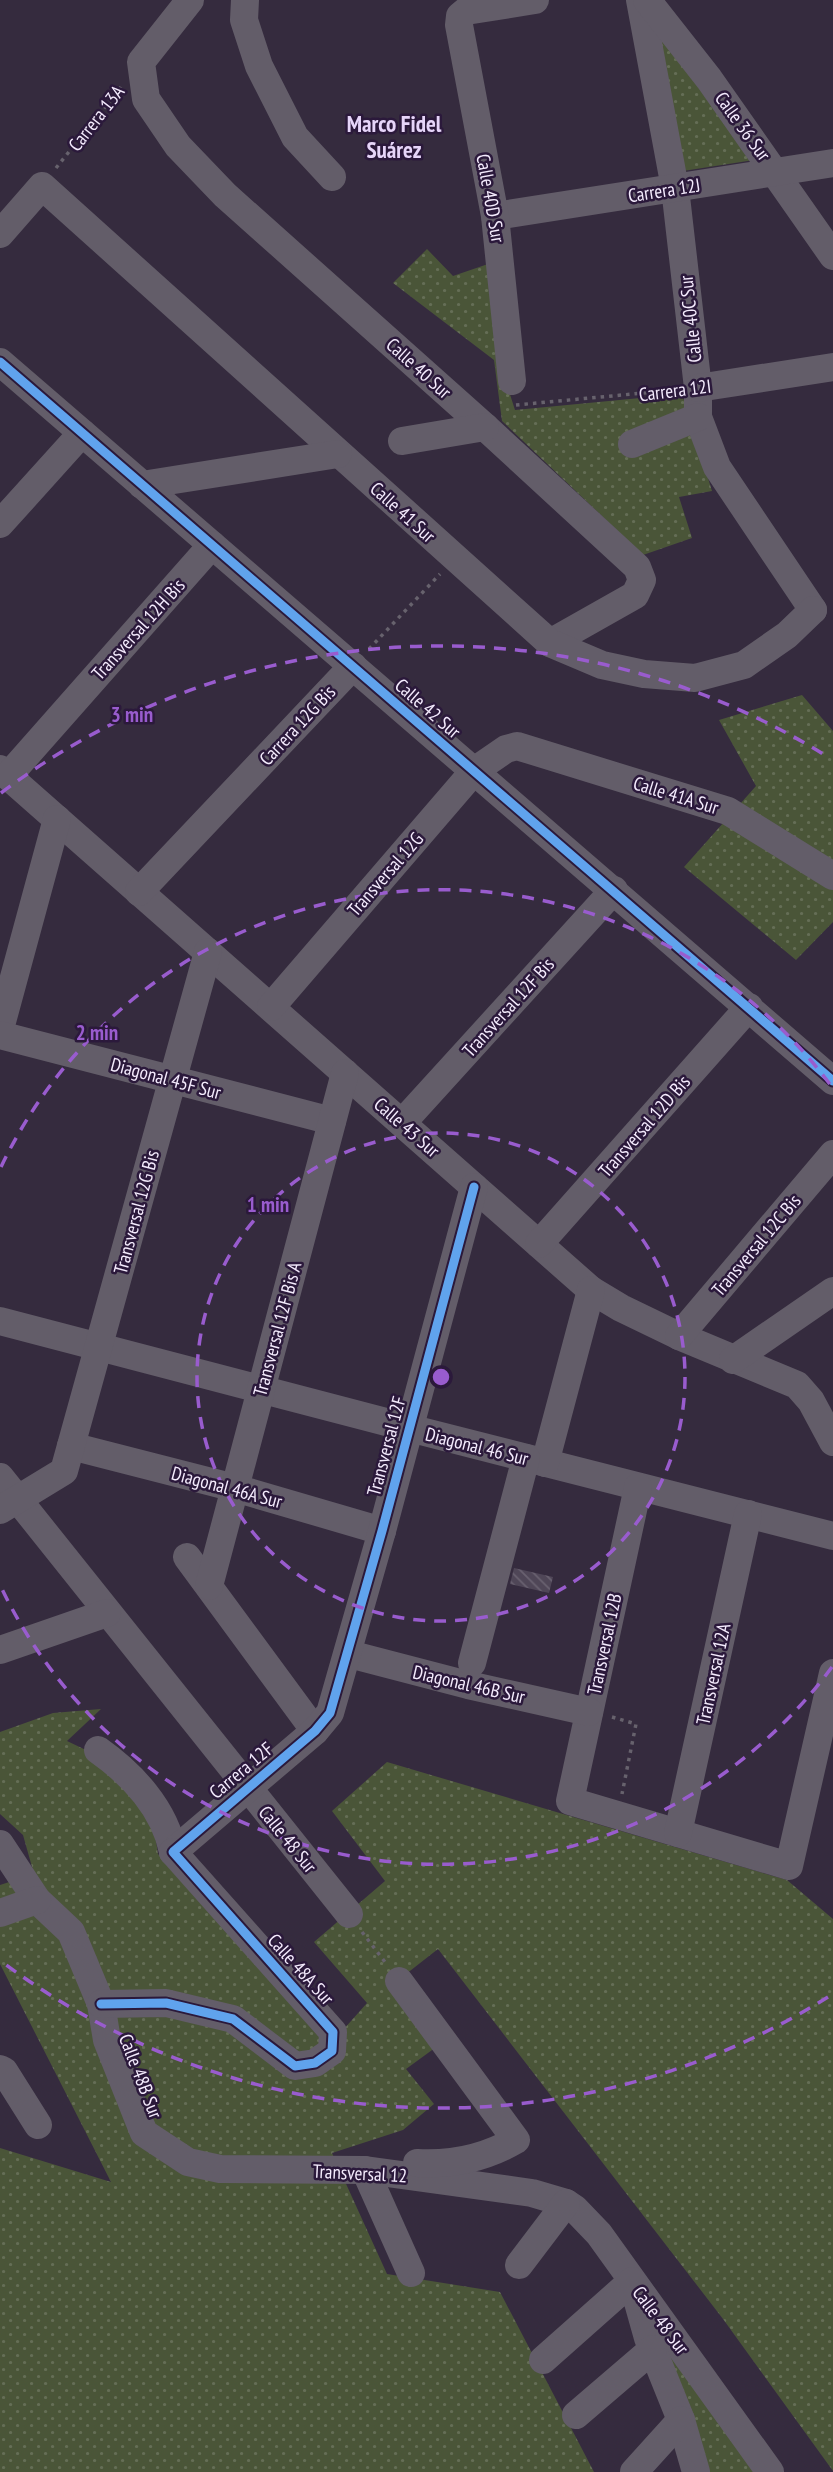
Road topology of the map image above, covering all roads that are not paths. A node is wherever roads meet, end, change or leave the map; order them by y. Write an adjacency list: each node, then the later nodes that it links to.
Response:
1 (190, 0): 20 (street, Calle 40 Sur)
2 (245, 0): 10 (street)
3 (536, 0): 12 (street, Calle 40D Sur)
4 (640, 0): 7 (street, Calle 40C Sur)
5 (647, 0): 6 (street, Calle 36 Sur)
6 (695, 60): 7 (street); 9 (street, Calle 36 Sur)
7 (653, 67): 11 (street, Calle 40C Sur)
8 (833, 163): 9 (street, Carrera 12J)
9 (776, 173): 11 (street, Carrera 12J); 14 (street, Calle 36 Sur)
10 (332, 177)
11 (675, 188): 12 (street, Carrera 12J); 17 (street, Calle 40C Sur)
12 (495, 216): 18 (street, Calle 40D Sur)
13 (0, 234): 24 (street, Calle 41 Sur)
14 (833, 256)
15 (0, 362): 21 (street, Calle 42 Sur)
16 (833, 367): 17 (street, Carrera 12I)
17 (698, 388): 19 (street, Calle 40C Sur)
18 (514, 394)
19 (698, 417): 23 (street); 28 (street, Calle 40C Sur)
20 (485, 428): 22 (street); 29 (street, Calle 40 Sur)
21 (82, 433): 25 (street, Calle 42 Sur); 26 (street)
22 (402, 441)
23 (632, 444)
24 (338, 454): 25 (street); 29 (street, Calle 41 Sur)
25 (142, 485): 27 (street, Calle 42 Sur)
26 (0, 524)
27 (212, 545): 30 (street, Calle 42 Sur); 33 (street, Transversal 12H Bis)
28 (823, 607): 29 (street, Calle 41 Sur)
29 (550, 643)
30 (353, 666): 32 (street, Calle 42 Sur); 37 (street, Carrera 12G Bis)
31 (506, 748): 32 (street, Transversal 12G); 35 (street, Calle 41A Sur)
32 (474, 771): 36 (street, Calle 42 Sur); 39 (street, Transversal 12G)
33 (4, 772): 34 (street, Calle 43 Sur)
34 (57, 820): 37 (street, Calle 43 Sur); 41 (street)
35 (833, 876)
36 (614, 890): 40 (street, Calle 42 Sur); 47 (street, Transversal 12F Bis)
37 (139, 891): 38 (street, Calle 43 Sur)
38 (208, 952): 39 (street, Calle 43 Sur); 44 (street, Transversal 12G Bis)
39 (271, 1007): 43 (street, Calle 43 Sur)
40 (749, 1007): 45 (street, Calle 42 Sur); 50 (street, Transversal 12D Bis)
41 (0, 1029)
42 (0, 1035): 44 (street, Diagonal 45F Sur)
43 (345, 1073): 46 (street, Transversal 12F Bis A); 47 (street, Calle 43 Sur)
44 (173, 1079): 46 (street, Diagonal 45F Sur); 55 (street, Transversal 12G Bis)
45 (833, 1081)
46 (332, 1121): 57 (street, Transversal 12F Bis A)
47 (402, 1123): 49 (street, Calle 43 Sur)
48 (833, 1154): 54 (street, Transversal 12C Bis)
49 (474, 1187): 50 (street, Calle 43 Sur); 59 (street, Transversal 12F)
50 (539, 1244): 51 (street, Calle 43 Sur)
51 (591, 1290): 54 (street, Calle 43 Sur); 62 (street)
52 (833, 1291): 56 (street)
53 (0, 1321): 55 (street, Diagonal 46 Sur)
54 (679, 1336): 56 (street, Calle 43 Sur)
55 (99, 1347): 57 (street, Diagonal 46 Sur); 61 (street, Transversal 12G Bis)
56 (733, 1360): 58 (street, Calle 43 Sur)
57 (261, 1389): 59 (street, Diagonal 46 Sur); 65 (street, Transversal 12F Bis A)
58 (822, 1394): 60 (street, Calle 43 Sur)
59 (409, 1428): 62 (street, Diagonal 46 Sur); 68 (street, Transversal 12F)
60 (833, 1442)
61 (67, 1459): 65 (street, Diagonal 46A Sur); 66 (street)
62 (535, 1460): 64 (street, Diagonal 46 Sur); 75 (street)
63 (0, 1477): 66 (street, Calle 48 Sur)
64 (638, 1486): 67 (street, Diagonal 46 Sur); 77 (street, Transversal 12B)
65 (235, 1488): 68 (street, Diagonal 46A Sur); 71 (street, Transversal 12F Bis A)
66 (8, 1505): 72 (street, Calle 48 Sur)
67 (748, 1514): 69 (street, Diagonal 46 Sur); 81 (street, Transversal 12A)
68 (382, 1531): 74 (street, Transversal 12F)
69 (833, 1536)
70 (187, 1557): 71 (street)
71 (209, 1586): 78 (street)
72 (107, 1613): 73 (street); 80 (street, Calle 48 Sur)
73 (0, 1650)
74 (349, 1654): 77 (street, Diagonal 46B Sur); 78 (street, Transversal 12F)
75 (472, 1663)
76 (833, 1672): 81 (street)
77 (589, 1712): 81 (street, Transversal 12B)
78 (323, 1722): 80 (street, Carrera 12F)
79 (98, 1749): 83 (street)
80 (247, 1787): 83 (street, Carrera 12F); 86 (street, Calle 48 Sur)
81 (678, 1833)
82 (0, 1844): 84 (street, Calle 48B Sur)
83 (173, 1852): 88 (street, Calle 48A Sur)
84 (37, 1900): 85 (street); 88 (street, Calle 48B Sur)
85 (0, 1913)
86 (349, 1914)
87 (399, 1981): 93 (street)
88 (101, 2004): 91 (street, Calle 48B Sur)
89 (0, 2069): 90 (street)
90 (38, 2125)
91 (188, 2162): 93 (street, Transversal 12)
92 (365, 2169): 93 (street, Transversal 12); 94 (street, Transversal 12); 97 (street)
93 (331, 2171)
94 (532, 2193): 95 (street, Calle 48 Sur)
95 (566, 2203): 96 (street); 98 (street, Calle 48 Sur)
96 (519, 2265)
97 (411, 2273)
98 (632, 2281): 99 (street); 100 (street); 105 (street, Calle 48 Sur)
99 (653, 2349): 101 (street); 102 (street)
100 (543, 2360)
101 (576, 2415)
102 (681, 2420): 103 (street); 104 (street)
103 (634, 2472)
104 (696, 2472)
105 (770, 2472)

